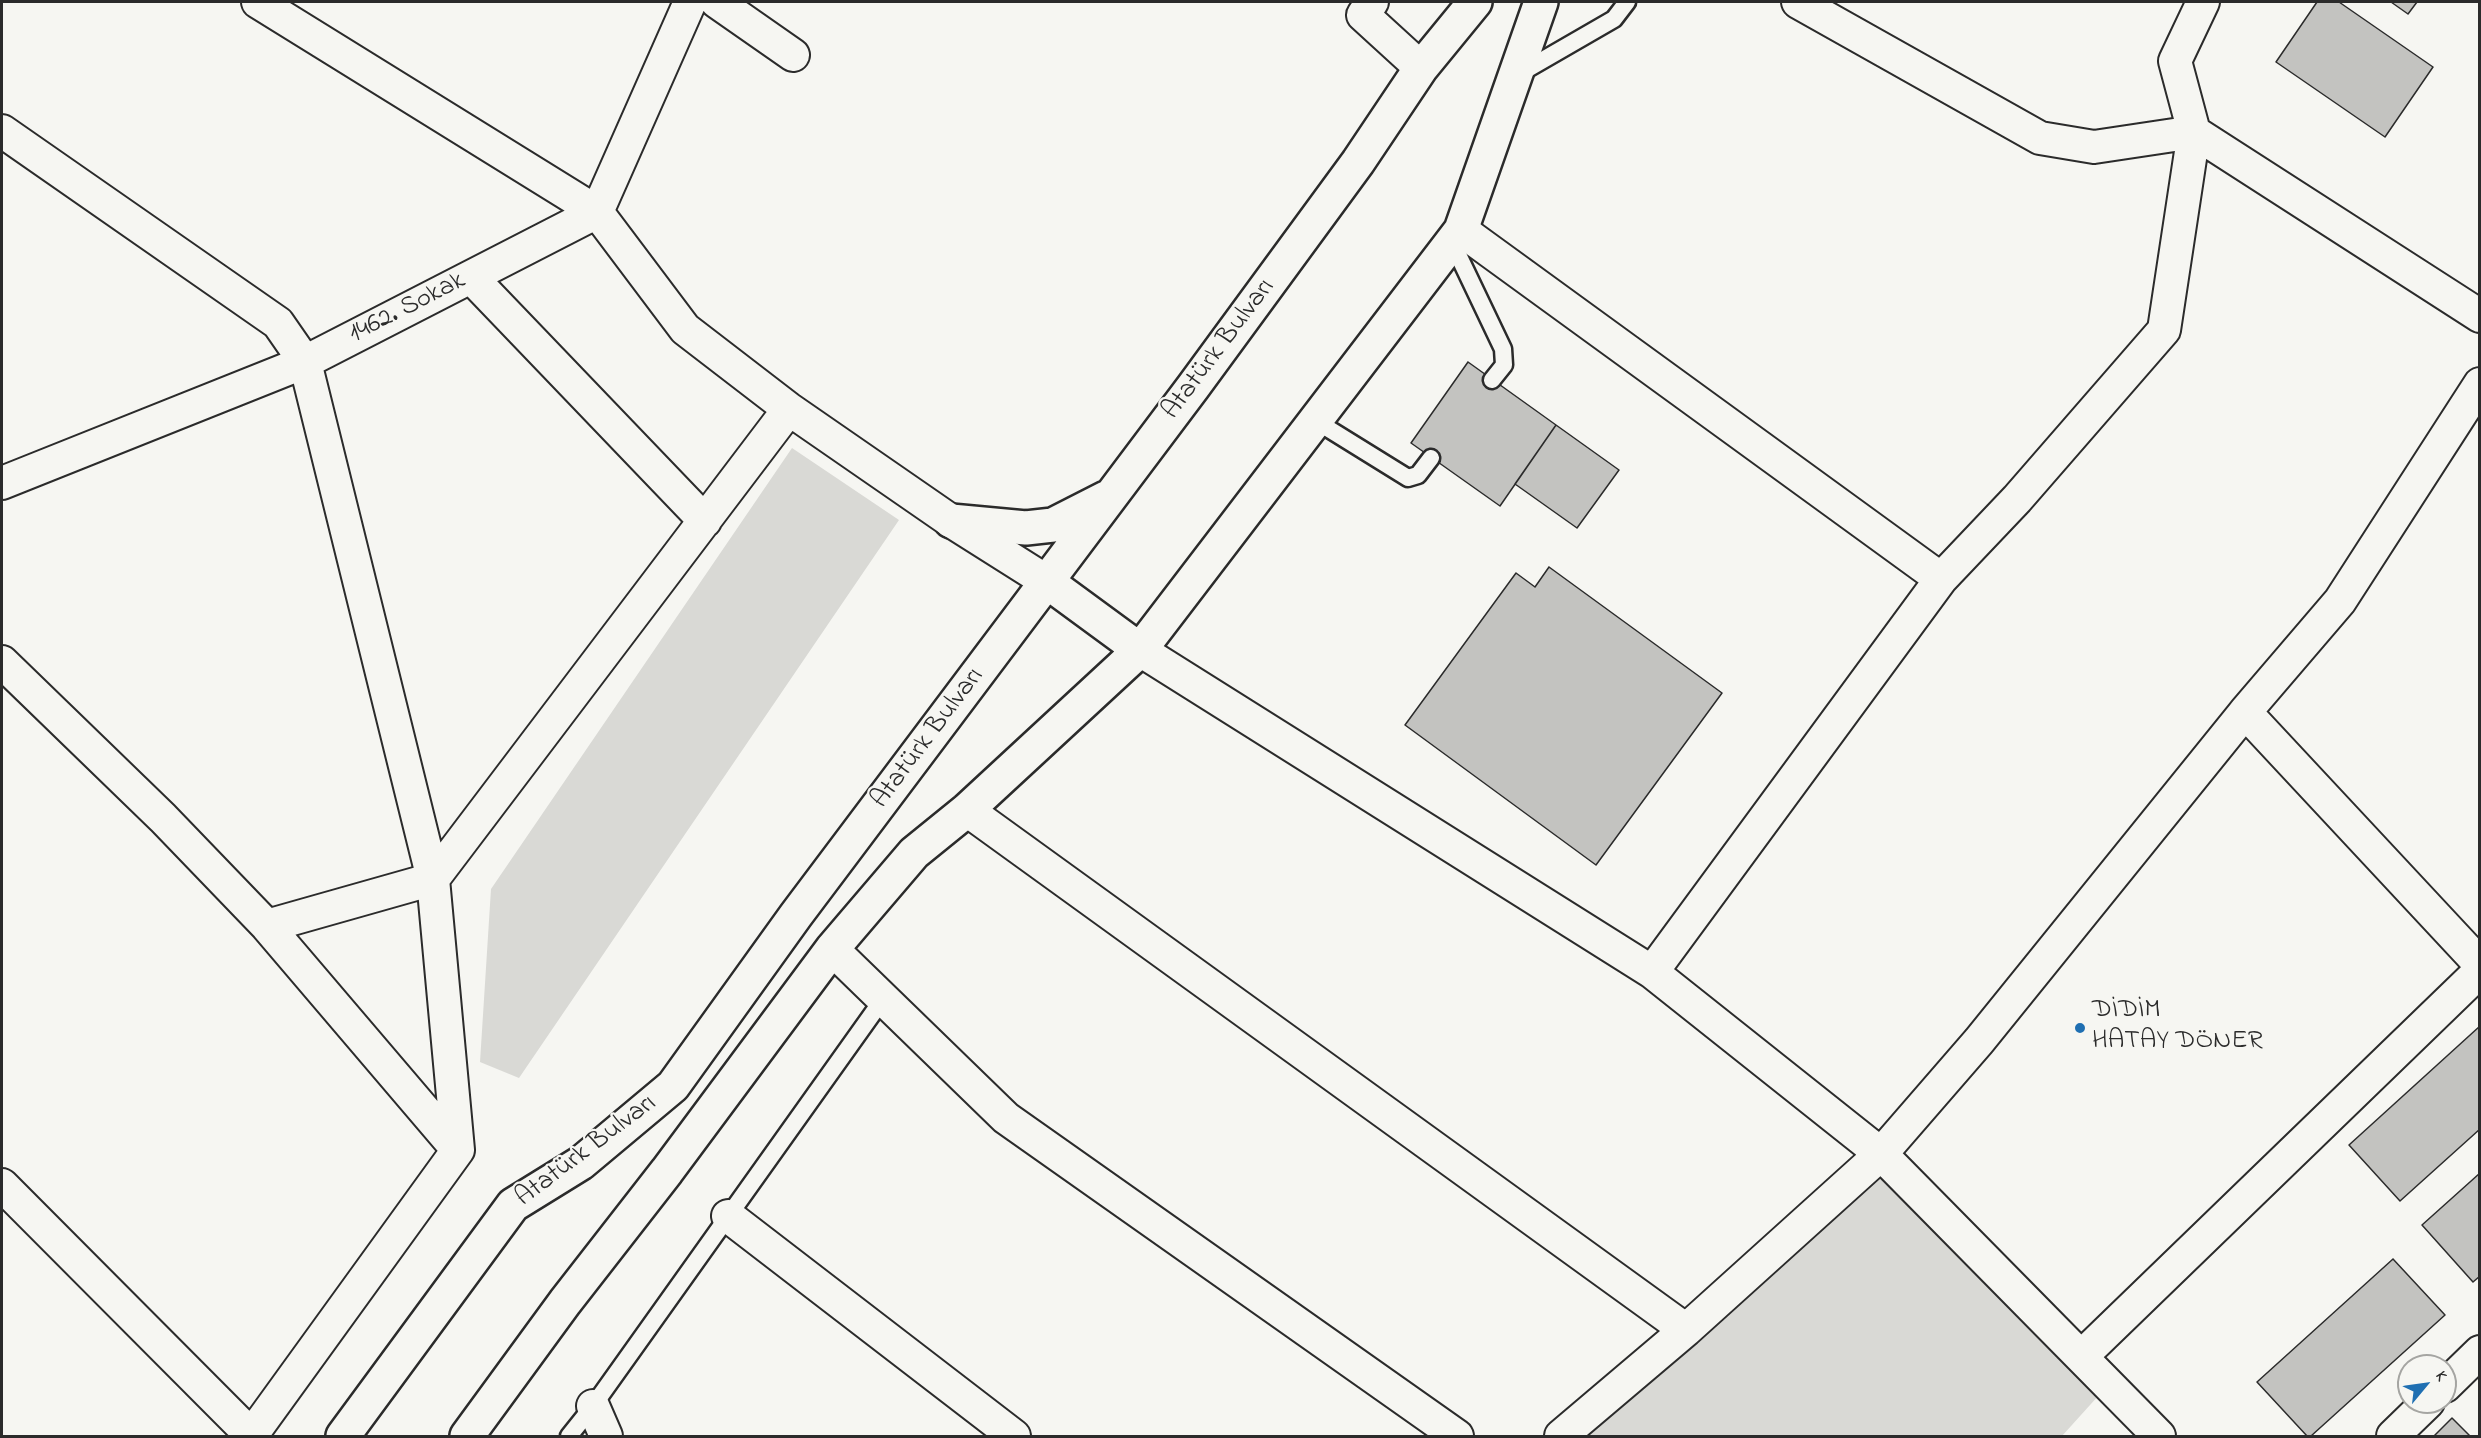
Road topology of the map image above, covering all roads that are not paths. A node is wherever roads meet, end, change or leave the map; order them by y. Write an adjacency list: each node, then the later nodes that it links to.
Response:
1 (258, 2): 15 (street)
2 (690, 2): 15 (street)
3 (717, 2): 10 (street)
4 (1372, 2): 11 (street)
5 (1475, 2): 11 (main road, Atatürk Bulvarı)
6 (1541, 2): 12 (main road, Atatürk Bulvarı)
7 (1627, 2): 12 (lane)
8 (1798, 2): 14 (street)
9 (2203, 2): 14 (street)
10 (793, 55)
11 (1421, 68): 26 (main road, Atatürk Bulvarı)
12 (1514, 77): 16 (main road, Atatürk Bulvarı)
13 (2, 131): 19 (street)
14 (2194, 132): 18 (street); 29 (street)
15 (597, 212): 17 (street, 1462. Sokak); 22 (street)
16 (1456, 236): 20 (lane); 23 (main road, Atatürk Bulvarı); 29 (street)
17 (471, 277): 19 (street, 1462. Sokak); 27 (street)
18 (2480, 316)
19 (305, 362): 25 (street, 1462. Sokak); 35 (street)
20 (1492, 380)
21 (2480, 384): 33 (street)
22 (789, 409): 27 (street); 28 (street)
23 (1316, 421): 24 (lane); 31 (main road, Atatürk Bulvarı)
24 (1431, 458)
25 (2, 483)
26 (1113, 495): 28 (main road); 30 (main road, Atatürk Bulvarı)
27 (705, 521): 35 (street)
28 (951, 521): 30 (street)
29 (1941, 579): 40 (street)
30 (1046, 581): 31 (main road); 53 (main road, Atatürk Bulvarı)
31 (1140, 650): 34 (main road, Atatürk Bulvarı); 40 (street)
32 (2, 662): 36 (street)
33 (2245, 712): 38 (street); 43 (street)
34 (967, 810): 37 (main road, Atatürk Bulvarı); 46 (street)
35 (433, 879): 36 (street); 42 (street)
36 (267, 926): 42 (street)
37 (832, 949): 41 (street); 54 (main road, Atatürk Bulvarı)
38 (2480, 964)
39 (2480, 971): 48 (street)
40 (1652, 972): 43 (street)
41 (883, 999): 45 (lane); 58 (street)
42 (458, 1150): 52 (street)
43 (1881, 1154): 46 (street); 48 (street)
44 (2, 1185): 52 (street)
45 (728, 1216): 50 (lane); 57 (street)
46 (1686, 1330): 59 (street)
47 (2480, 1352): 49 (street)
48 (2082, 1356): 60 (street)
49 (2457, 1374)
50 (593, 1406): 55 (lane); 56 (street)
51 (2416, 1414): 61 (street)
52 (252, 1436)
53 (343, 1437)
54 (466, 1437)
55 (569, 1437)
56 (606, 1437)
57 (1014, 1437)
58 (1457, 1437)
59 (1561, 1437)
60 (2159, 1437)
61 (2393, 1437)

